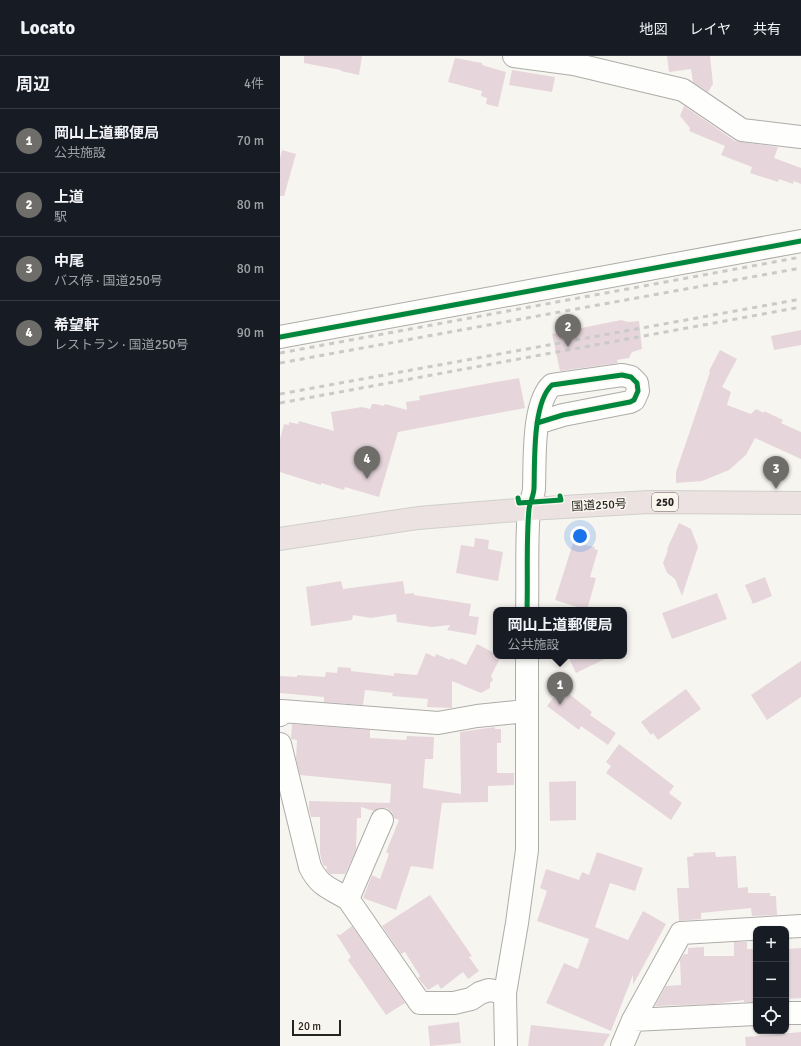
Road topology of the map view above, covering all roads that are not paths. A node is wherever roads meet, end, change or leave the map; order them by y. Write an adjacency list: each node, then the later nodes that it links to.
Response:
1 (514, 56): 2 (street)
2 (801, 137)
3 (801, 242): 4 (street)
4 (280, 337)
5 (537, 423): 7 (street)
6 (801, 503): 7 (highway, 国道250号 / 250)
7 (529, 508): 8 (highway, 国道250号 / 250); 9 (street)
8 (280, 539)
9 (528, 607)
10 (527, 659): 11 (street)
11 (526, 711): 12 (street); 17 (street)
12 (280, 715)
13 (280, 744): 15 (street)
14 (382, 820): 15 (street)
15 (348, 899): 17 (street)
16 (801, 926): 21 (street)
17 (505, 993): 22 (street)
18 (801, 1012): 19 (street)
19 (789, 1013)
20 (753, 1014): 21 (street)
21 (633, 1020): 23 (street)
22 (506, 1046)
23 (622, 1046)

